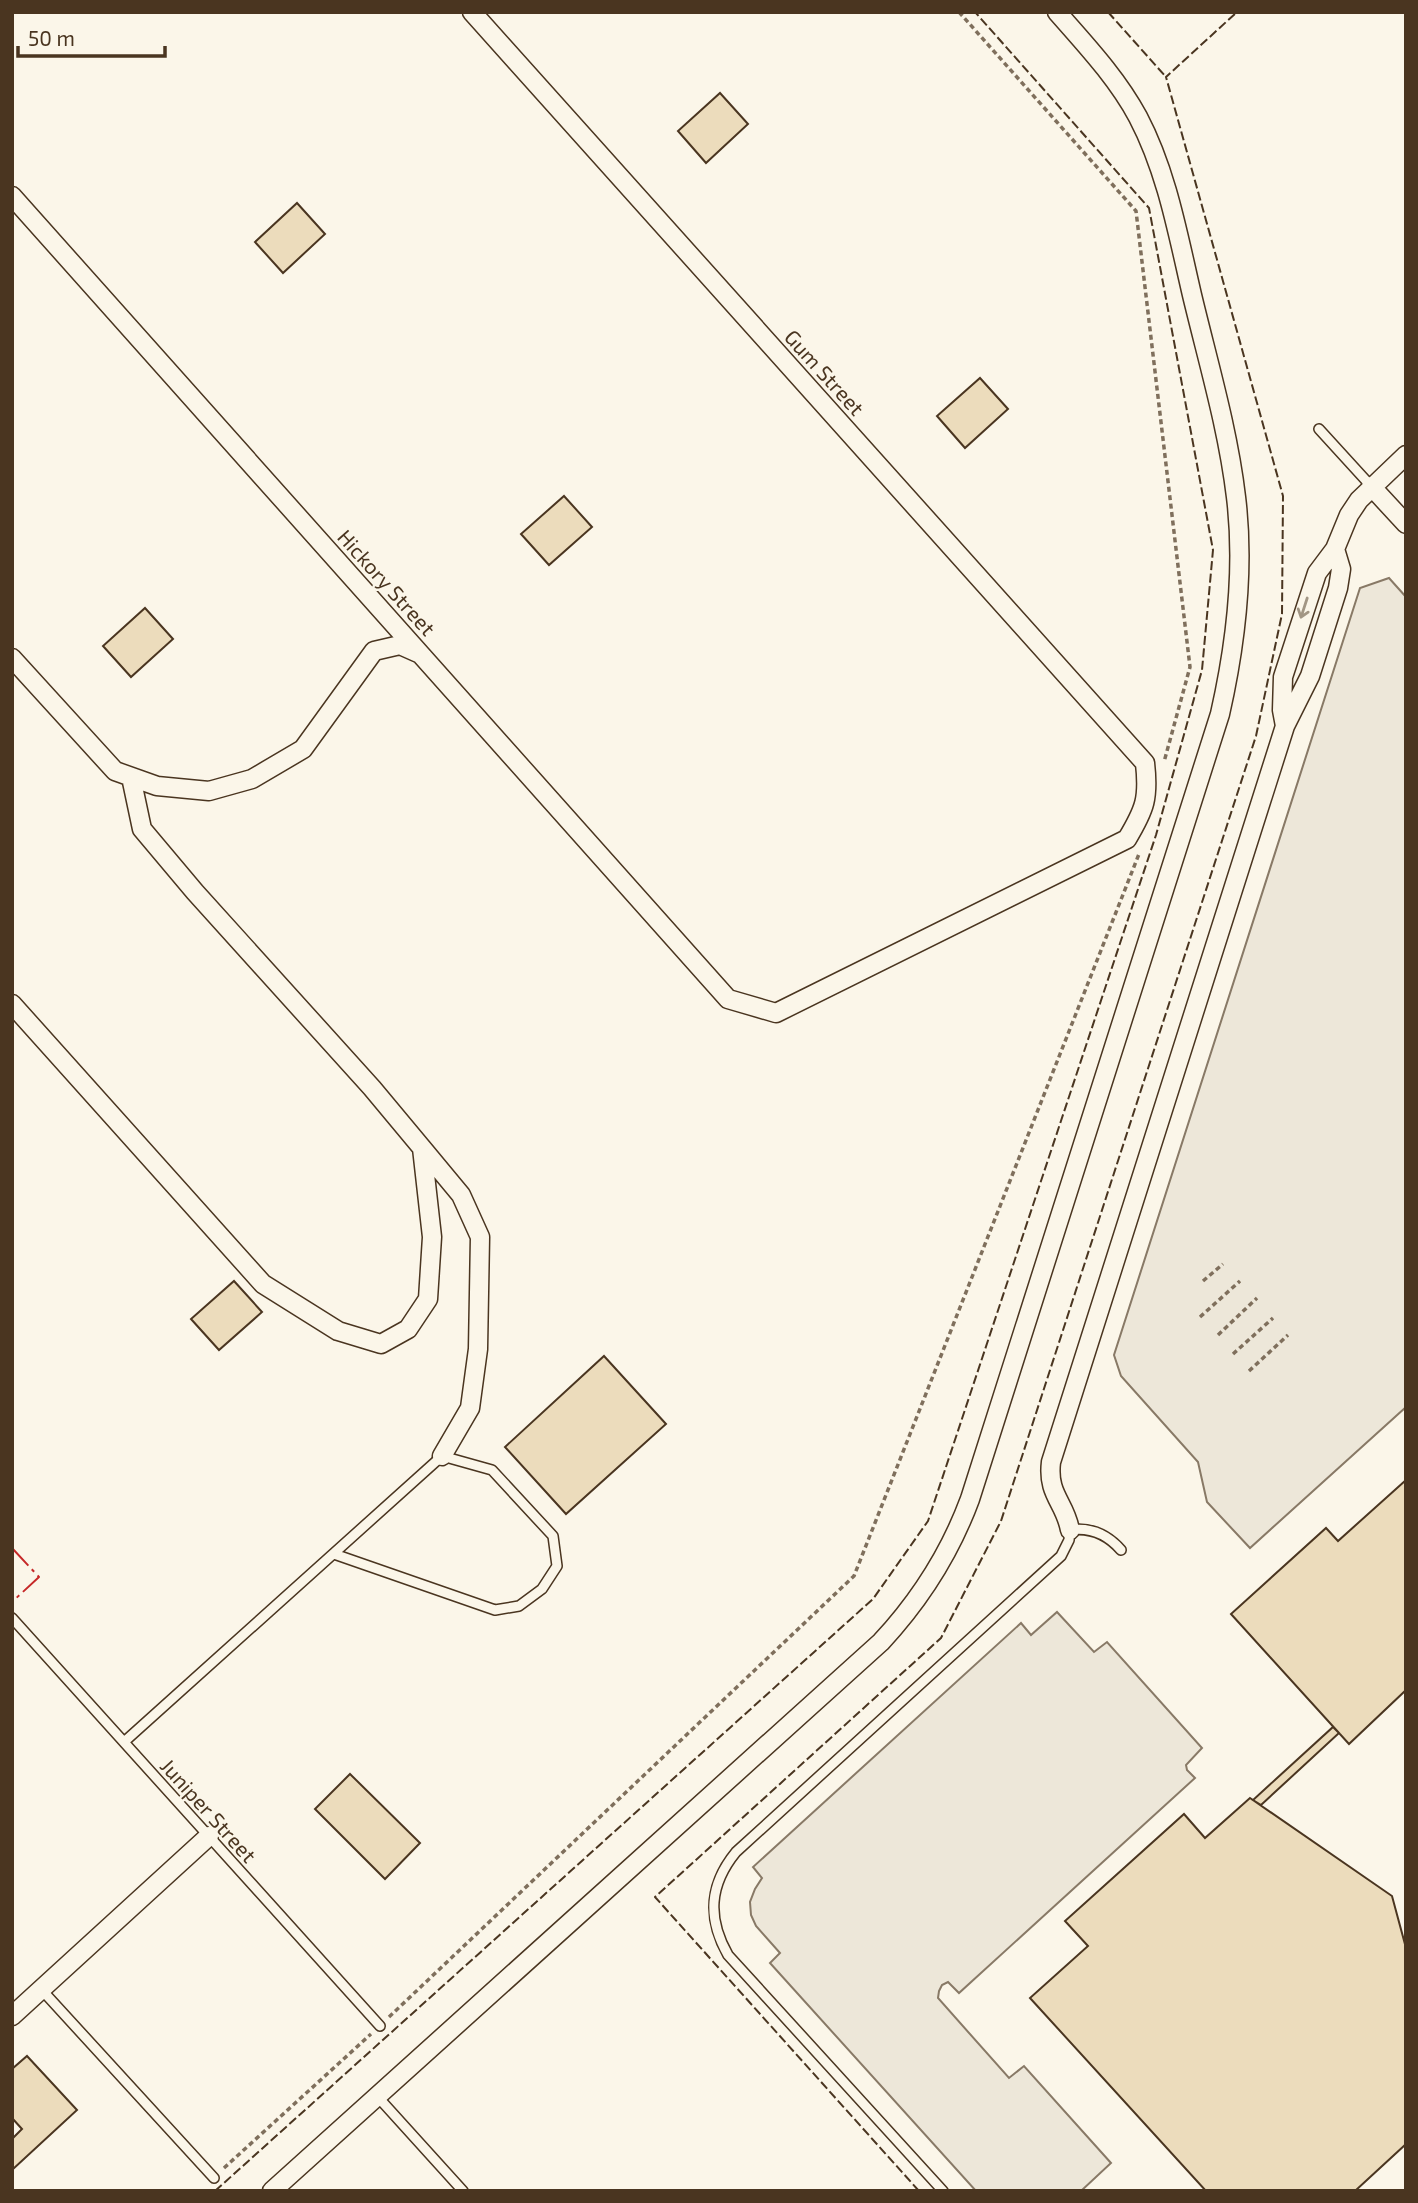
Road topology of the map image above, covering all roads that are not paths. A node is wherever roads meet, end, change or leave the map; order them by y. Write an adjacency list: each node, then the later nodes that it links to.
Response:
1 (472, 12): 13 (street, Gum Street)
2 (1057, 12): 26 (street)
3 (12, 195): 9 (street, Hickory Street)
4 (1319, 429): 6 (lane)
5 (1406, 455): 6 (street)
6 (1371, 486): 7 (street); 8 (street)
7 (1406, 524)
8 (1335, 549): 11 (street); 11 (street, one-way to 11)
9 (422, 654): 12 (street); 13 (street, Hickory Street)
10 (12, 658): 12 (street)
11 (1285, 726): 17 (street)
12 (131, 778): 15 (street)
13 (729, 999)
14 (12, 1004): 15 (street)
15 (422, 1148): 16 (street)
16 (442, 1456): 19 (lane); 19 (lane)
17 (1070, 1530): 18 (lane); 32 (lane)
18 (1121, 1550)
19 (334, 1554): 21 (lane)
20 (12, 1618): 21 (lane, Juniper Street)
21 (124, 1742): 22 (lane, Juniper Street)
22 (209, 1836): 23 (street); 25 (lane, Juniper Street)
23 (41, 1989): 24 (street); 27 (lane)
24 (12, 2016)
25 (380, 2026)
26 (377, 2096): 28 (lane); 29 (street)
27 (214, 2178)
28 (453, 2180): 30 (lane); 31 (lane)
29 (272, 2191)
30 (450, 2191)
31 (463, 2191)
32 (943, 2191)

